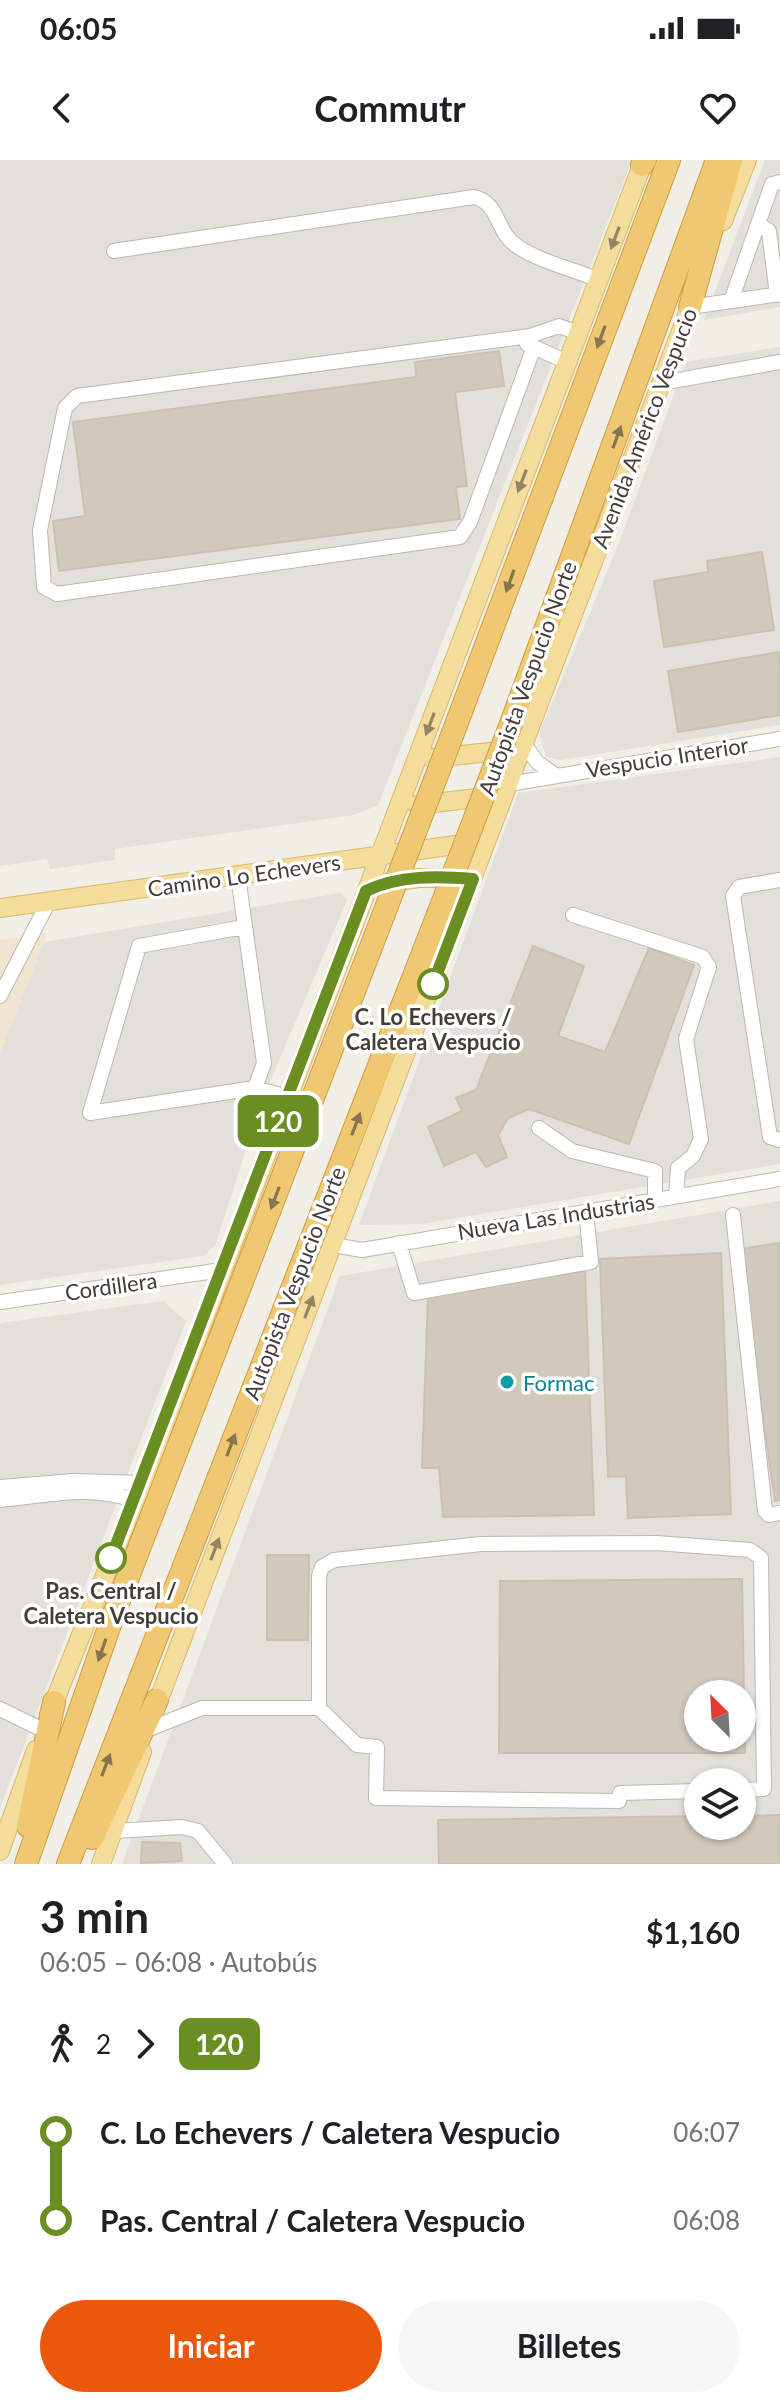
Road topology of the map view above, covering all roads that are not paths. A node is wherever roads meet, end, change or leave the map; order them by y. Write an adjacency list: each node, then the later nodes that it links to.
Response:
1 (669, 160): 67 (highway, one-way to 67, bridge)
2 (717, 160): 68 (highway, Autopista Vespucio Norte, one-way to 2, bridge)
3 (731, 160): 12 (highway)
4 (747, 160): 12 (main road, Avenida Américo Vespucio)
5 (644, 162): 9 (main road, one-way to 9)
6 (780, 182): 7 (street)
7 (759, 224): 10 (street); 11 (street)
8 (114, 251): 9 (street)
9 (599, 280): 13 (main road)
10 (778, 295): 11 (street)
11 (731, 301): 12 (street)
12 (690, 307): 18 (main road, Avenida Américo Vespucio)
13 (578, 333): 14 (street); 16 (main road)
14 (516, 338): 15 (street); 15 (street)
15 (534, 347): 16 (street)
16 (567, 362): 21 (main road, one-way to 21)
17 (780, 362): 18 (street)
18 (661, 383): 20 (main road, Avenida Américo Vespucio)
19 (780, 739): 22 (street, Vespucio Interior)
20 (525, 745): 21 (main road); 22 (street, Vespucio Interior); 23 (main road, Avenida Américo Vespucio)
21 (417, 758): 24 (main road)
22 (555, 775): 23 (street, Vespucio Interior)
23 (507, 789): 24 (main road); 25 (main road, Avenida Américo Vespucio)
24 (399, 808): 26 (main road)
25 (488, 840): 26 (main road, Camino Lo Echevers); 29 (main road, Avenida Américo Vespucio)
26 (379, 857): 27 (main road, Camino Lo Echevers); 31 (main road)
27 (337, 862): 28 (main road, Camino Lo Echevers); 31 (main road)
28 (238, 876): 32 (main road, Camino Lo Echevers); 35 (street)
29 (473, 879): 31 (main road); 49 (main road, Avenida Américo Vespucio)
30 (780, 880): 42 (street)
31 (366, 891): 40 (main road)
32 (49, 901): 33 (main road, Camino Lo Echevers); 36 (street)
33 (0, 908)
34 (573, 915): 44 (street)
35 (244, 927): 39 (street); 39 (street)
36 (18, 960): 37 (street); 38 (street)
37 (0, 961)
38 (0, 996)
39 (255, 1088): 40 (street)
40 (288, 1097): 50 (main road)
41 (539, 1128): 45 (street)
42 (780, 1140)
43 (780, 1179): 44 (street, Nueva Las Industrias)
44 (676, 1196): 45 (street, Nueva Las Industrias)
45 (655, 1200): 46 (street, Nueva Las Industrias)
46 (586, 1211): 48 (street, Nueva Las Industrias); 48 (street)
47 (733, 1215): 56 (street)
48 (399, 1243): 49 (street, Nueva Las Industrias)
49 (333, 1245): 57 (main road, Avenida Américo Vespucio, one-way to 49)
50 (222, 1270): 51 (street, Cordillera); 52 (main road)
51 (0, 1302)
52 (142, 1483): 53 (street); 55 (main road)
53 (0, 1487)
54 (0, 1500): 55 (street)
55 (134, 1500): 58 (main road)
56 (780, 1513)
57 (157, 1700): 61 (main road, Avenida Américo Vespucio); 69 (highway)
58 (54, 1702): 62 (main road); 67 (highway)
59 (319, 1708): 61 (street); 63 (street); 64 (street)
60 (0, 1709): 62 (street)
61 (149, 1729): 65 (main road, Avenida Américo Vespucio)
62 (43, 1730): 66 (main road)
63 (756, 1789)
64 (684, 1791)
65 (114, 1831): 70 (main road, Avenida Américo Vespucio); 71 (street)
66 (0, 1851)
67 (24, 1864)
68 (68, 1864)
69 (80, 1864)
70 (101, 1864)
71 (225, 1864)

